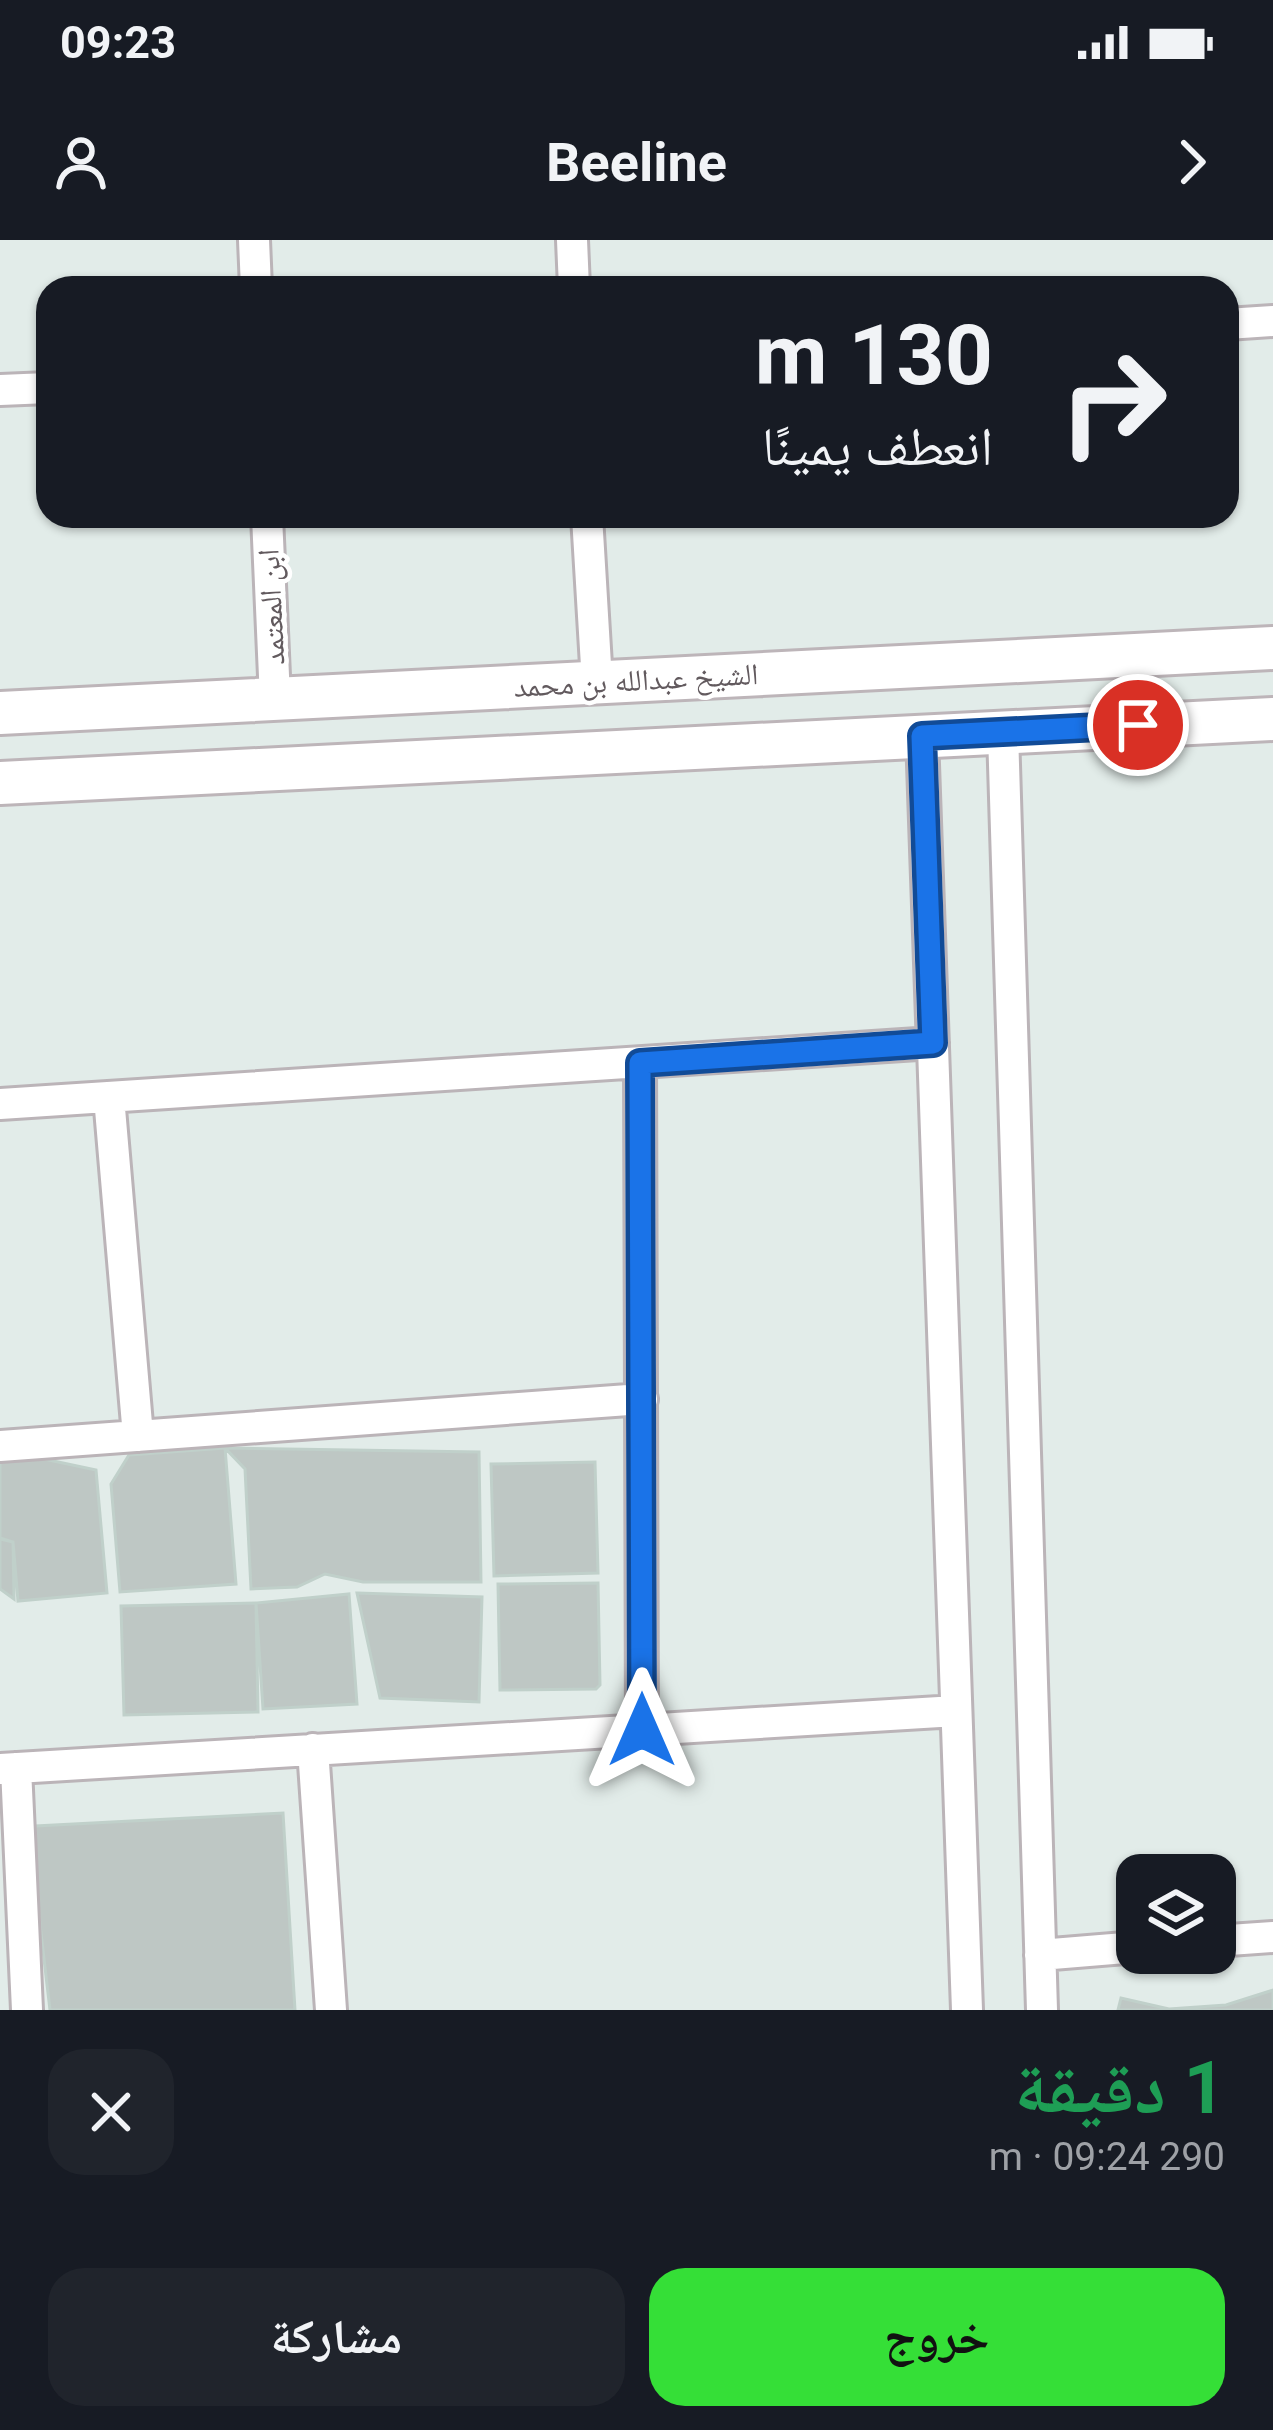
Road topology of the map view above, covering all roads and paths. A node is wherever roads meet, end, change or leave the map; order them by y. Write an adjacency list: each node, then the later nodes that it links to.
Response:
1 (254, 240): 3 (street)
2 (572, 240): 4 (street)
3 (256, 276)
4 (574, 276)
5 (1273, 321): 6 (street)
6 (1239, 323)
7 (36, 388): 8 (street)
8 (0, 390)
9 (268, 528): 13 (street, ابن المعتمد)
10 (588, 528): 12 (street)
11 (1273, 648): 12 (main road, الشيخ عبدالله بن محمد)
12 (597, 682): 13 (main road, الشيخ عبدالله بن محمد)
13 (275, 699): 14 (main road, الشيخ عبدالله بن محمد)
14 (0, 713)
15 (1273, 718): 16 (main road)
16 (1003, 732): 17 (main road); 33 (street)
17 (922, 736): 18 (main road); 19 (street)
18 (0, 783)
19 (933, 1043): 20 (street); 26 (street)
20 (640, 1063): 21 (street); 23 (street)
21 (109, 1097): 22 (street); 24 (street)
22 (0, 1104)
23 (642, 1399): 24 (street); 27 (street)
24 (138, 1436): 25 (street)
25 (0, 1446)
26 (956, 1711): 27 (street); 36 (street)
27 (642, 1730): 28 (street)
28 (313, 1750): 29 (street); 35 (street)
29 (8, 1768): 34 (street)
30 (1273, 1937): 31 (street)
31 (1236, 1940)
32 (1116, 1949): 33 (street)
33 (1040, 1955): 37 (street)
34 (27, 2010)
35 (331, 2010)
36 (967, 2010)
37 (1042, 2010)

